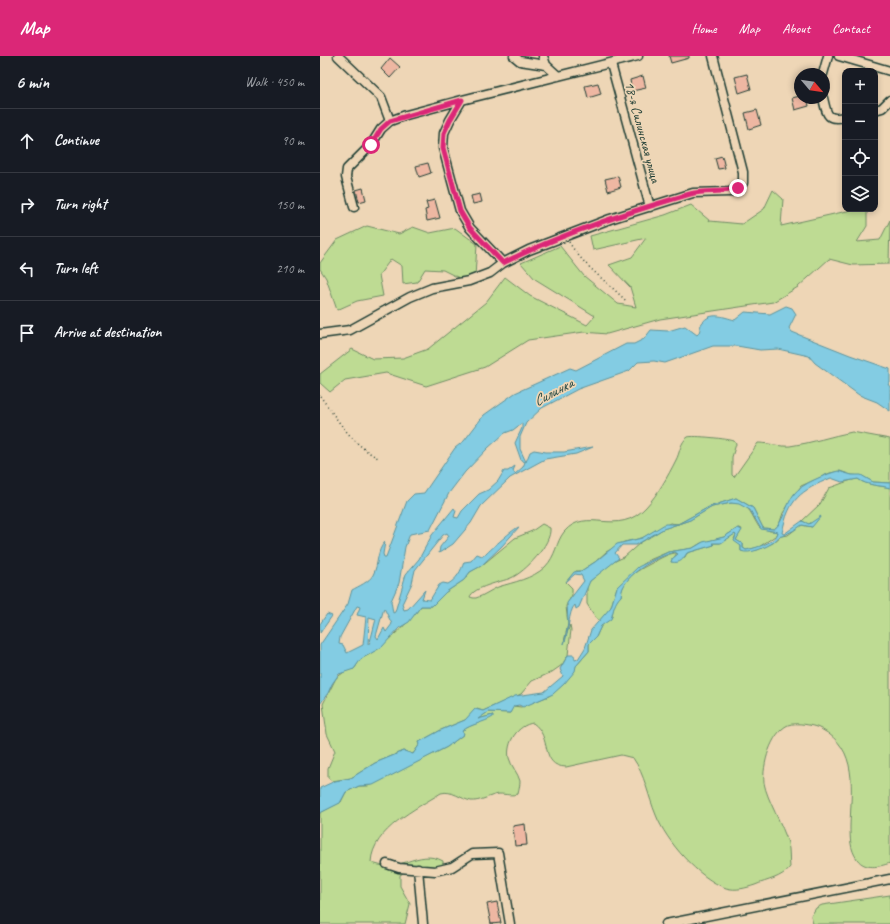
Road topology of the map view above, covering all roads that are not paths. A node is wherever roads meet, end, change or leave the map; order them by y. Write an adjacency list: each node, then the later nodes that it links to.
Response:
1 (338, 56): 18 (street)
2 (514, 56): 9 (street)
3 (543, 56): 9 (street)
4 (638, 56): 8 (street)
5 (713, 56): 20 (street)
6 (828, 56): 10 (street)
7 (838, 56): 11 (street)
8 (611, 64): 12 (street); 20 (street, 18-я Силинская улица)
9 (546, 65): 12 (street)
10 (825, 68)
11 (890, 71)
12 (558, 76): 13 (street)
13 (462, 100): 18 (street); 21 (street)
14 (890, 100): 16 (street)
15 (825, 104): 17 (street)
16 (878, 109)
17 (842, 118)
18 (390, 121): 19 (street)
19 (354, 207)
20 (650, 207): 21 (street)
21 (503, 263): 22 (street)
22 (320, 334)
23 (387, 864): 24 (street)
24 (418, 869): 26 (street); 27 (street)
25 (890, 879): 28 (street)
26 (423, 924)
27 (510, 924)
28 (666, 924)

